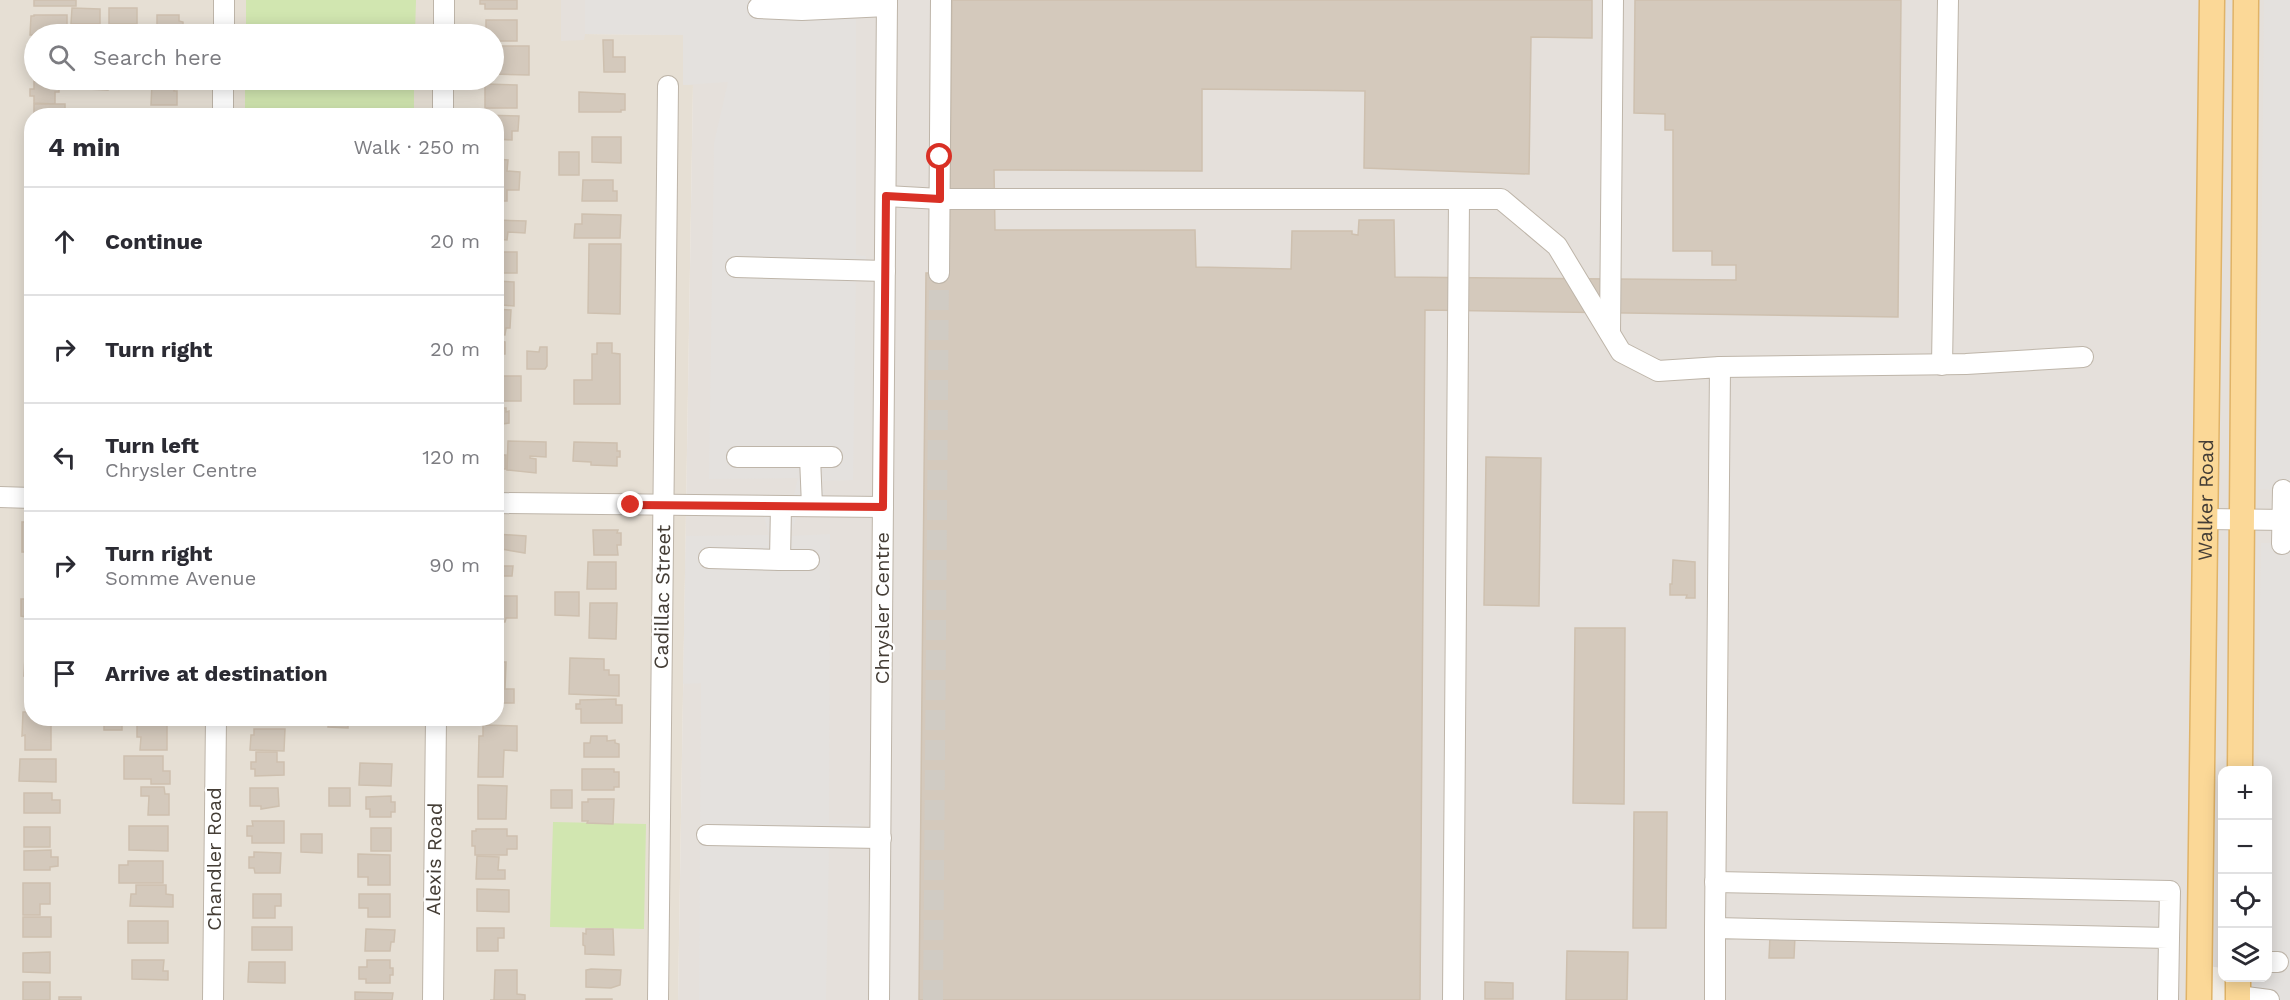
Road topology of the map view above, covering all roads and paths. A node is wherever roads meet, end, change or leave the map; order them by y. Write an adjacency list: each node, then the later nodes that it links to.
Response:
1 (224, 0): 10 (street)
2 (444, 0): 11 (street)
3 (941, 0): 18 (street)
4 (1613, 0): 23 (street)
5 (1948, 0): 25 (street)
6 (2212, 0): 38 (main road, Walker Road)
7 (2246, 0): 39 (main road, Walker Road)
8 (887, 3): 9 (street); 17 (street, Chrysler Centre)
9 (758, 8)
10 (224, 24)
11 (444, 24)
12 (668, 86): 34 (street, Cadillac Street)
13 (224, 90): 15 (street)
14 (443, 90): 16 (street)
15 (223, 108)
16 (443, 108)
17 (886, 196): 18 (street); 21 (street, Chrysler Centre)
18 (940, 199): 19 (street); 22 (street)
19 (1459, 199): 23 (street); 58 (street)
20 (736, 267): 21 (street)
21 (885, 271): 37 (street, Chrysler Centre)
22 (939, 273)
23 (1610, 334): 26 (street)
24 (2083, 357): 25 (street)
25 (1942, 364): 26 (street)
26 (1720, 367): 50 (street)
27 (737, 457): 28 (street)
28 (810, 457): 29 (street); 36 (street)
29 (832, 457)
30 (2283, 490): 40 (street)
31 (0, 498): 32 (street)
32 (24, 498)
33 (504, 503): 34 (street)
34 (663, 505): 35 (street); 56 (street, Cadillac Street)
35 (781, 506): 36 (street); 43 (street)
36 (812, 506): 37 (street)
37 (883, 507): 49 (street, Chrysler Centre)
38 (2205, 519): 39 (street); 61 (main road, Walker Road)
39 (2242, 520): 40 (street); 47 (main road, Walker Road)
40 (2286, 520): 41 (street)
41 (2282, 544)
42 (709, 558): 43 (street)
43 (780, 560): 44 (street)
44 (809, 560)
45 (216, 726): 54 (street, Chandler Road)
46 (436, 726): 55 (street, Alexis Road)
47 (2240, 766)
48 (707, 835): 49 (street)
49 (881, 838): 57 (street, Chrysler Centre)
50 (1715, 882): 51 (street); 52 (street)
51 (1715, 928): 52 (street); 59 (street)
52 (2169, 938): 60 (street)
53 (2238, 991): 62 (street)
54 (213, 1000)
55 (433, 1000)
56 (658, 1000)
57 (879, 1000)
58 (1453, 1000)
59 (1715, 1000)
60 (2168, 1000)
61 (2199, 1000)
62 (2269, 1000)

